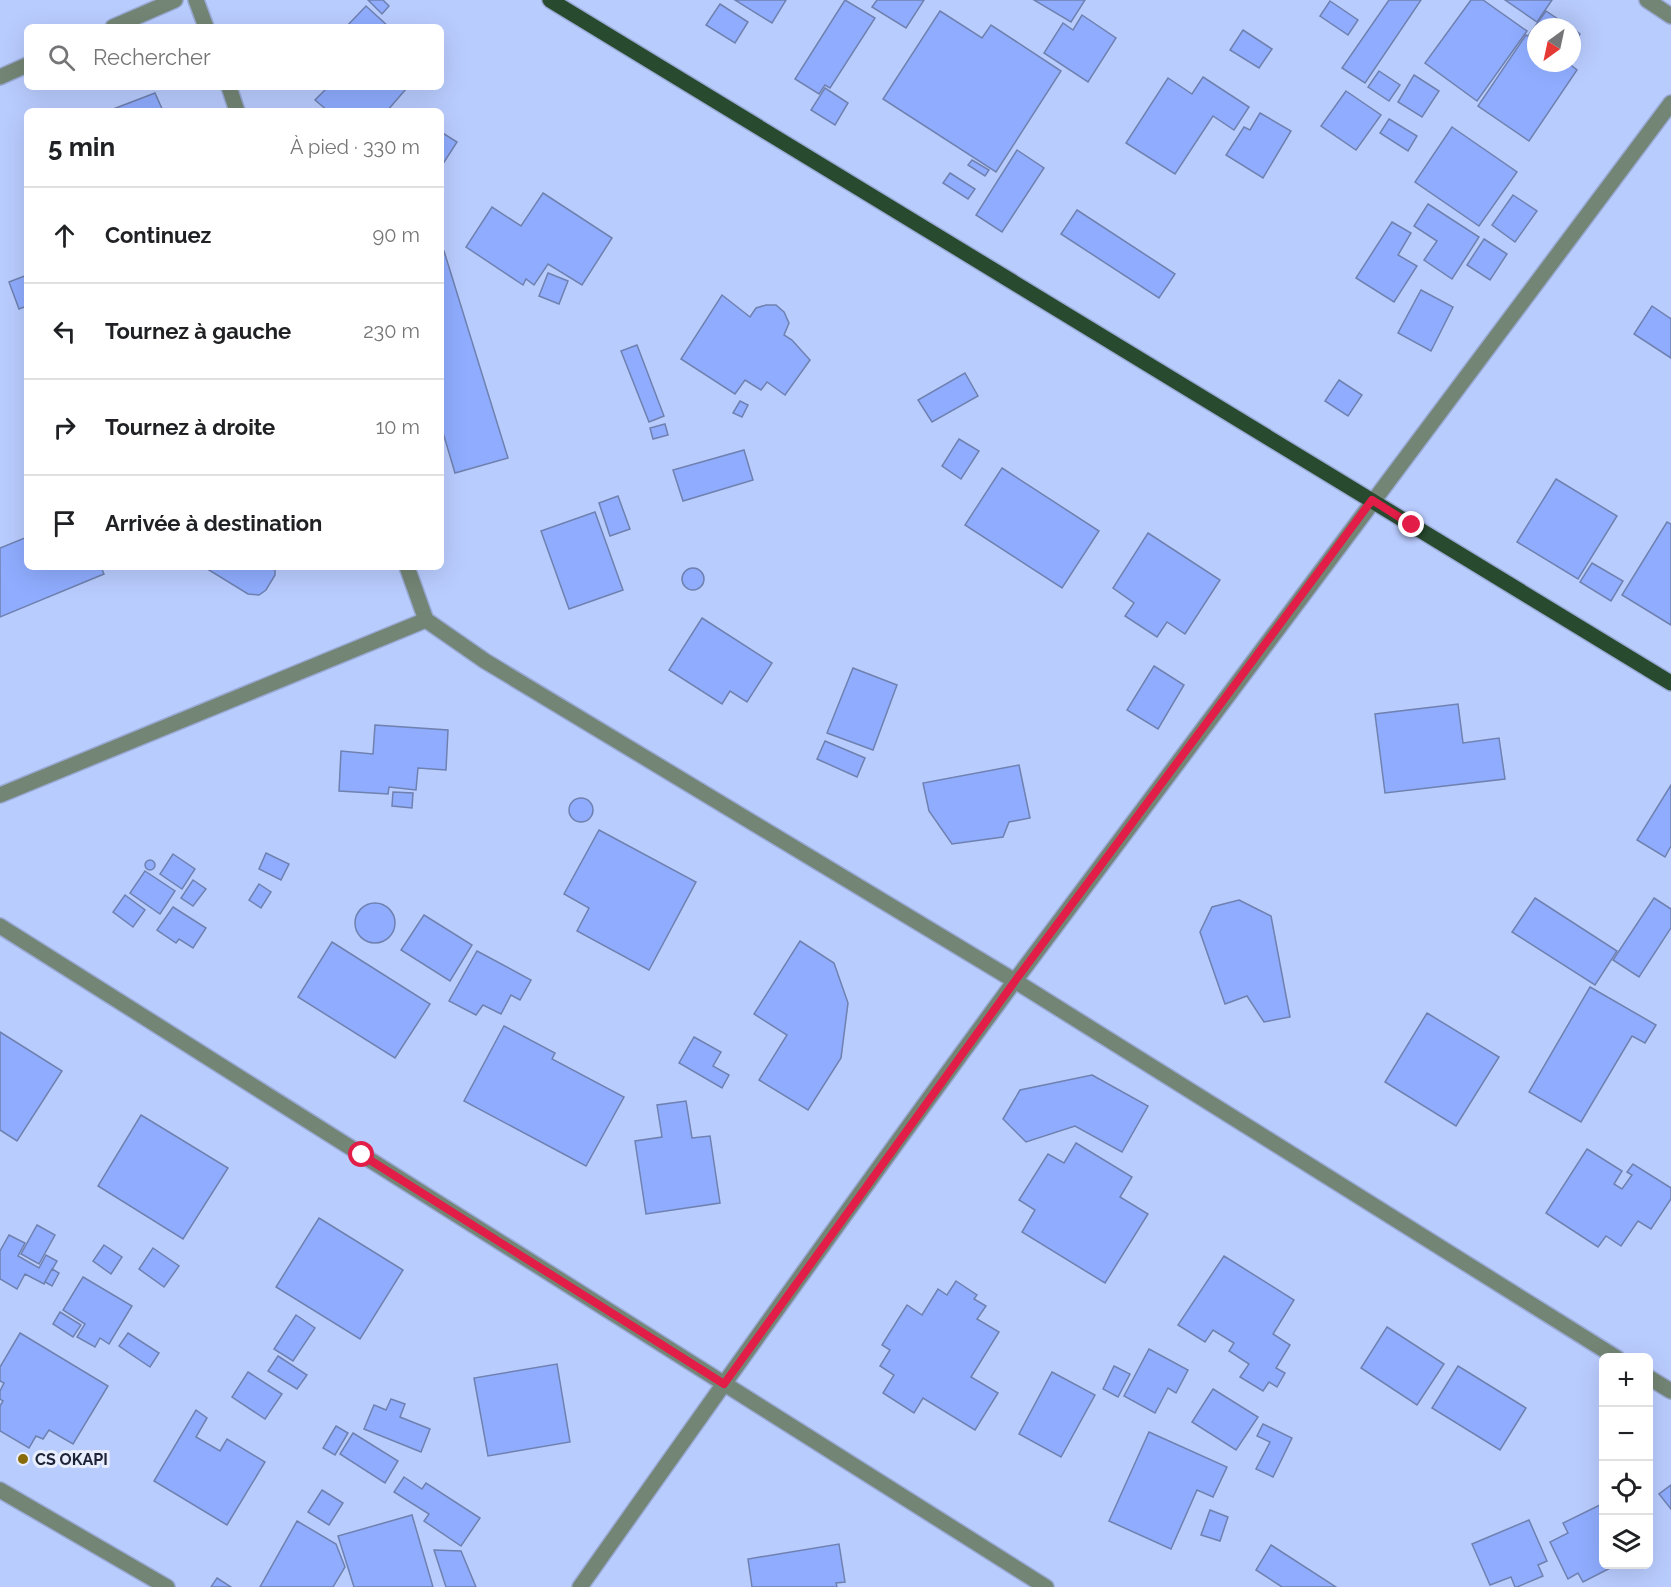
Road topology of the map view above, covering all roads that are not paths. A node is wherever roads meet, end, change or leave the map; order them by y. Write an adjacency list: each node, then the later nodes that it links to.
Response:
1 (175, 0): 6 (street)
2 (196, 0): 7 (street)
3 (550, 0): 13 (main road)
4 (1647, 0): 5 (street)
5 (1671, 16)
6 (120, 24)
7 (205, 24)
8 (24, 66): 9 (street)
9 (0, 77)
10 (230, 90): 12 (street)
11 (1671, 103): 13 (street)
12 (236, 108)
13 (1372, 500): 16 (main road); 19 (street)
14 (408, 570): 15 (street)
15 (426, 620): 17 (street); 19 (street)
16 (1671, 683)
17 (0, 795)
18 (0, 926): 22 (street)
19 (1015, 981): 20 (street); 22 (street)
20 (1609, 1353)
21 (1653, 1380): 23 (street)
22 (724, 1384): 26 (street); 27 (street)
23 (1671, 1392)
24 (0, 1490): 25 (street)
25 (167, 1587)
26 (580, 1587)
27 (1046, 1587)

